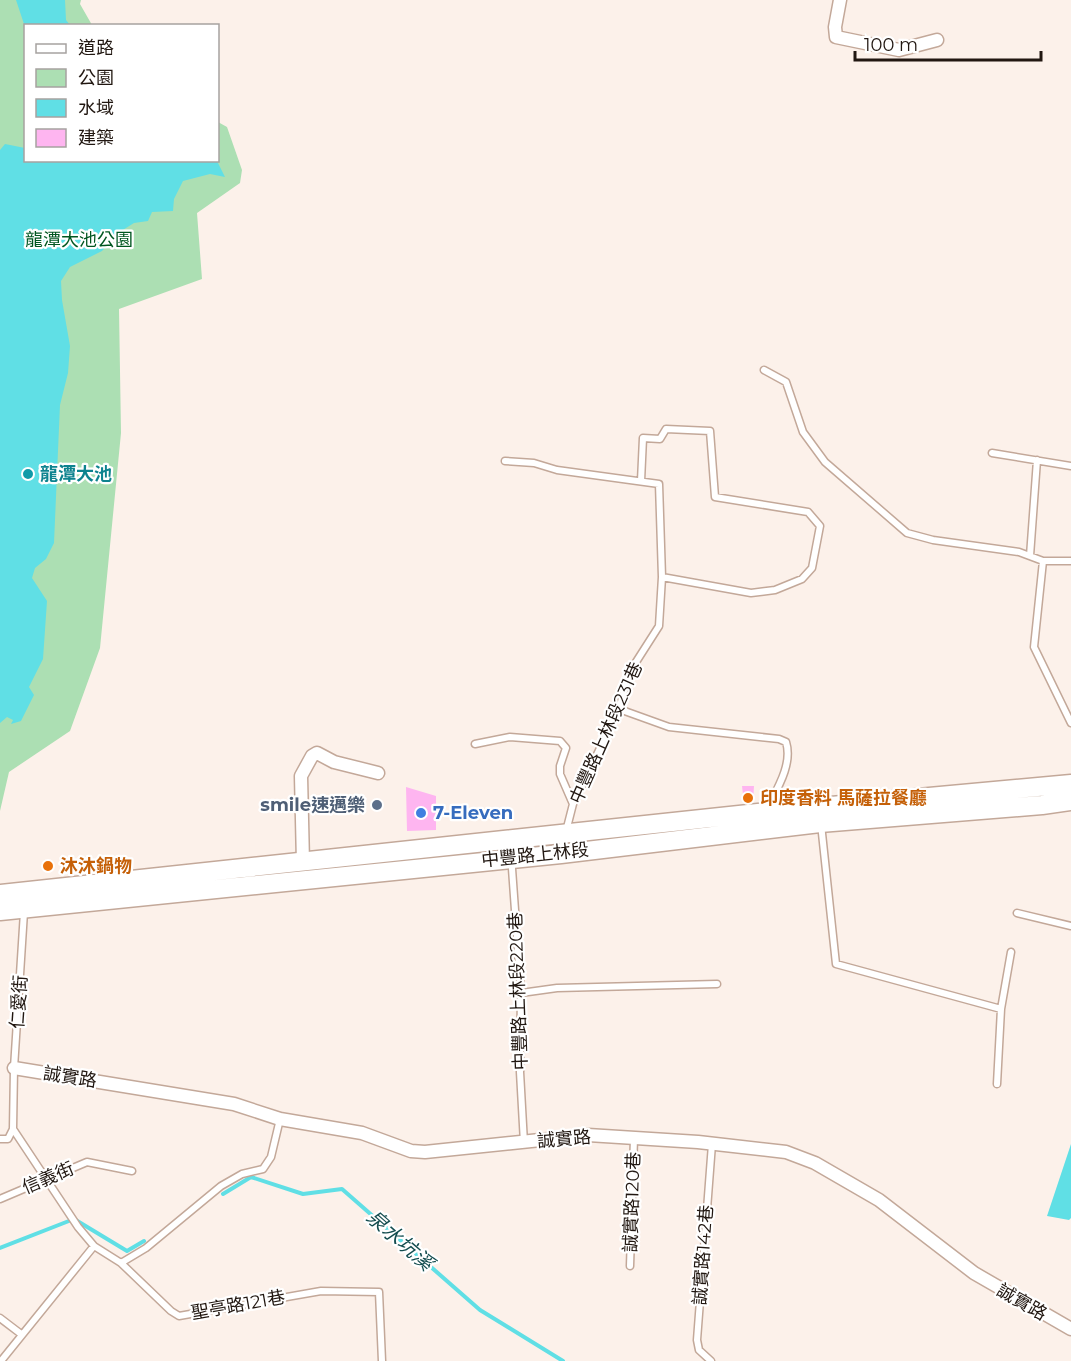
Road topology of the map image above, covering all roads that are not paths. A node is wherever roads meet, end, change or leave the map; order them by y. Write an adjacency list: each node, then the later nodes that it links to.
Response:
1 (840, 0): 2 (street)
2 (937, 40)
3 (764, 370): 9 (lane)
4 (992, 453): 5 (lane)
5 (1037, 460): 7 (lane); 9 (lane)
6 (505, 461): 8 (lane)
7 (1071, 466)
8 (641, 480): 12 (lane, 中豐路上林段231巷); 12 (lane)
9 (1030, 556): 11 (lane)
10 (1071, 559): 11 (lane)
11 (1043, 561): 14 (lane)
12 (662, 577): 13 (lane, 中豐路上林段231巷)
13 (619, 709): 19 (lane, 中豐路上林段231巷); 20 (lane)
14 (1071, 723)
15 (475, 744): 19 (lane)
16 (378, 773): 25 (street)
17 (1071, 784): 20 (main road, 中豐路上林段)
18 (1071, 801): 21 (main road, 中豐路上林段)
19 (573, 804): 22 (lane, 中豐路上林段231巷)
20 (766, 812): 22 (main road, 中豐路上林段)
21 (820, 823): 24 (main road, 中豐路上林段); 34 (lane)
22 (565, 834): 23 (main road, 中豐路上林段); 24 (lane, 中豐路上林段231巷)
23 (511, 849): 24 (main road, 中豐路上林段); 25 (main road, 中豐路上林段); 27 (main road, 中豐路上林段); 33 (lane, 中豐路上林段220巷)
24 (561, 854)
25 (303, 863): 27 (main road, 中豐路上林段)
26 (0, 894): 27 (main road, 中豐路上林段)
27 (26, 900): 28 (main road, 中豐路上林段); 35 (lane, 仁愛街)
28 (0, 911)
29 (1017, 913): 30 (lane)
30 (1071, 926)
31 (1011, 952): 34 (lane)
32 (717, 984): 33 (lane)
33 (521, 993): 41 (lane, 中豐路上林段220巷)
34 (1001, 1009): 36 (lane)
35 (15, 1068): 37 (street, 誠實路); 38 (lane, 仁愛街)
36 (997, 1084)
37 (280, 1119): 41 (street, 誠實路); 47 (lane)
38 (13, 1129): 40 (lane); 44 (lane, 聖亭路121巷)
39 (634, 1138): 41 (street, 誠實路); 42 (street, 誠實路); 48 (lane, 誠實路120巷)
40 (0, 1139)
41 (524, 1143)
42 (712, 1144): 50 (street, 誠實路); 54 (lane, 誠實路142巷)
43 (132, 1172): 44 (lane, 信義街)
44 (47, 1178): 45 (lane, 信義街); 46 (lane, 聖亭路121巷)
45 (0, 1199)
46 (94, 1246): 47 (lane, 聖亭路121巷); 51 (lane)
47 (121, 1263): 53 (lane, 聖亭路121巷)
48 (630, 1266)
49 (0, 1318): 51 (lane)
50 (1071, 1329)
51 (21, 1334): 52 (lane)
52 (1, 1361)
53 (382, 1361)
54 (711, 1361)

